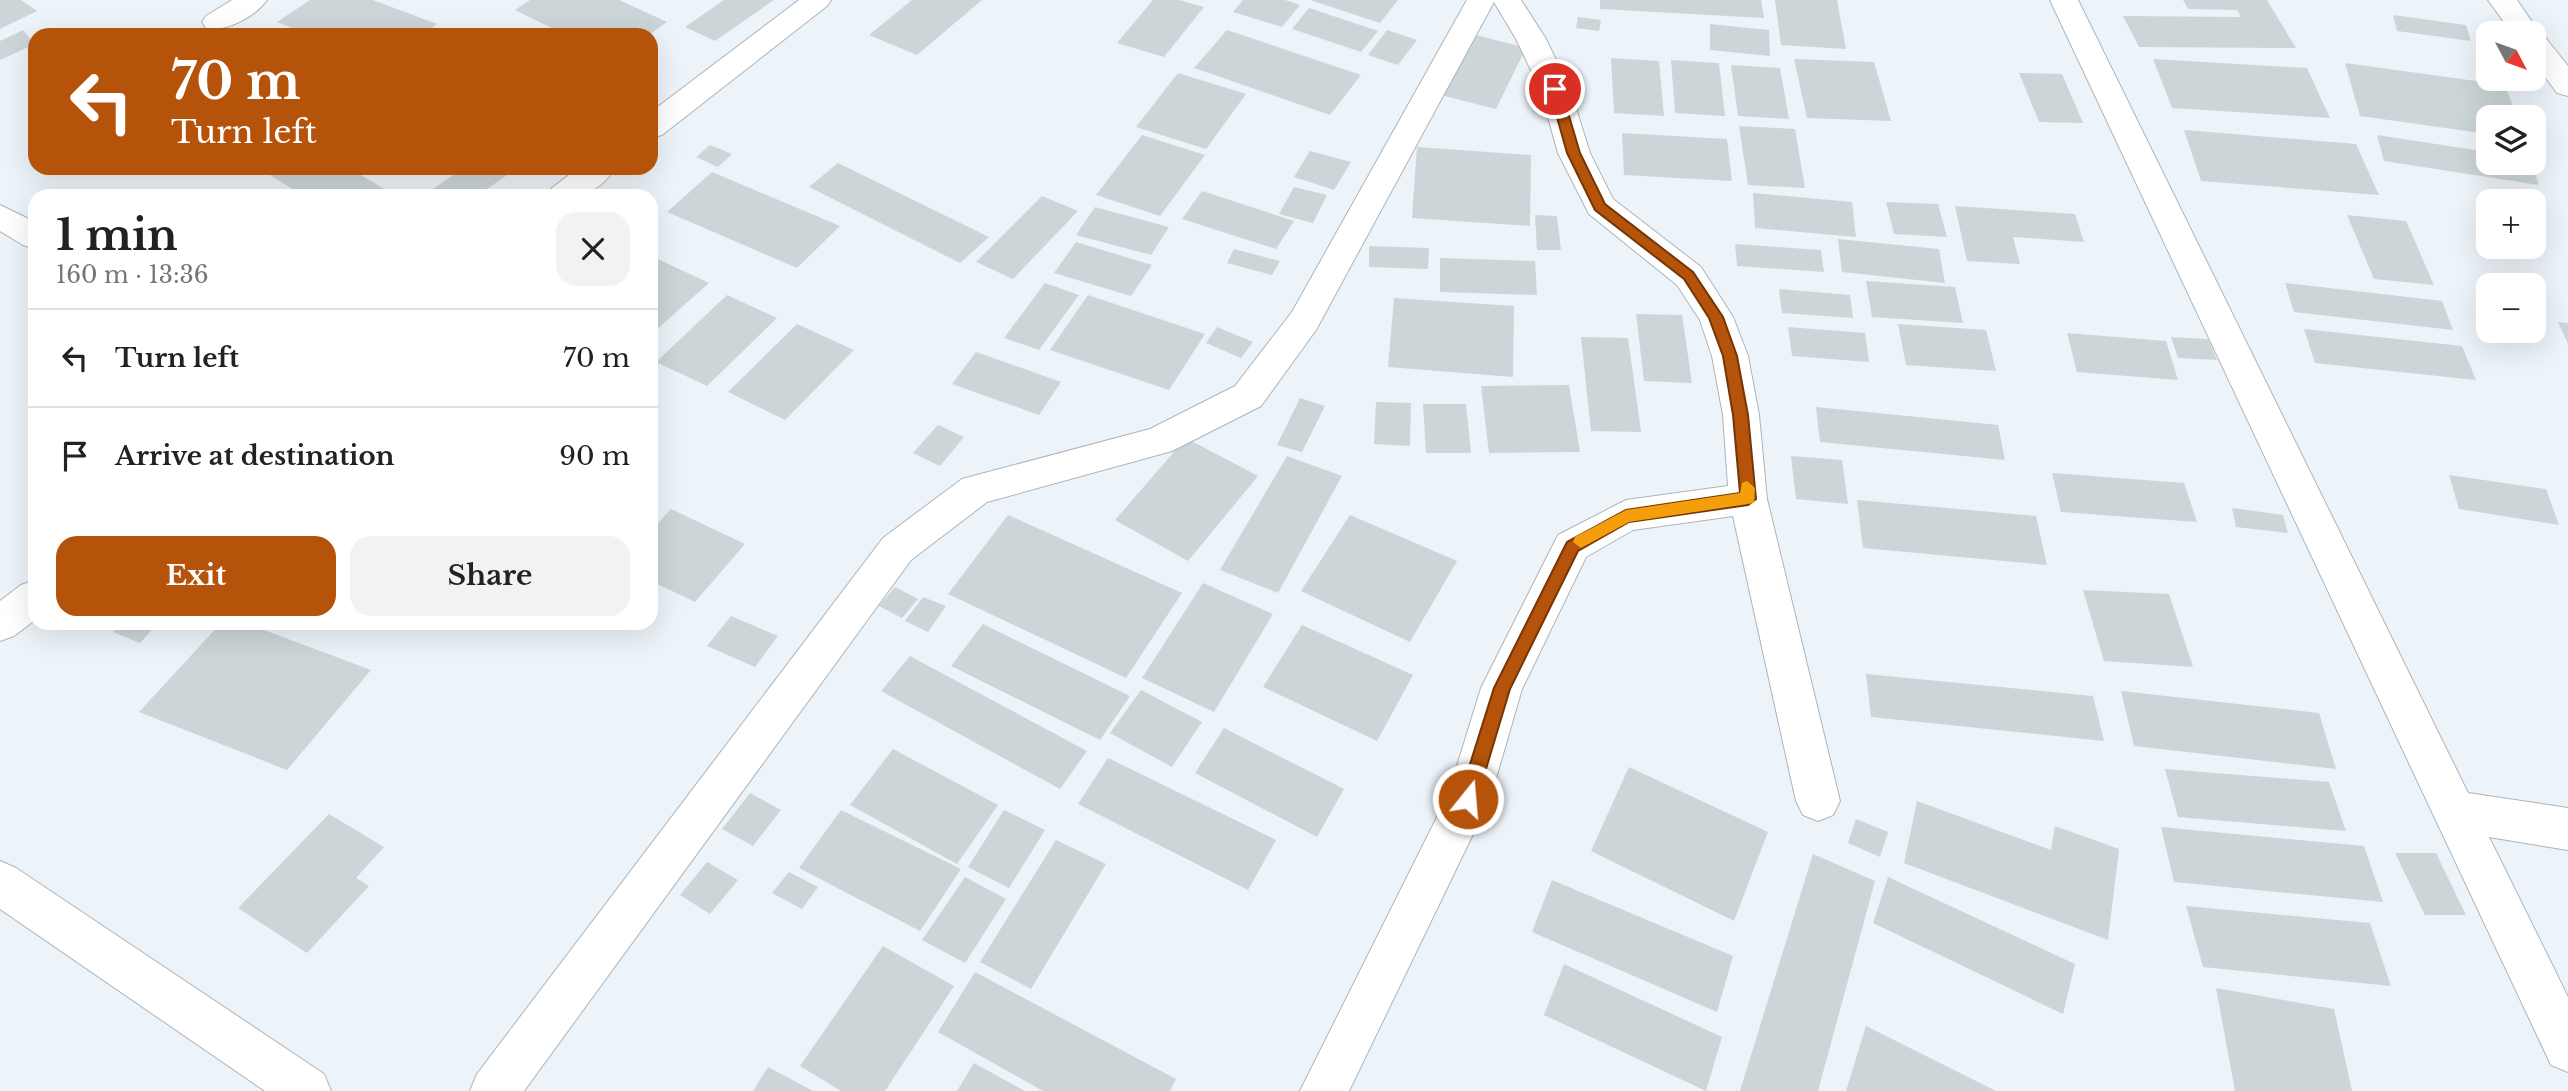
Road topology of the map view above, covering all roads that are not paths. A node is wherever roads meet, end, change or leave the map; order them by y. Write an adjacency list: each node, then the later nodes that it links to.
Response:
1 (253, 0): 8 (street)
2 (817, 0): 11 (street)
3 (1481, 0): 25 (street)
4 (1507, 0): 16 (street)
5 (2064, 0): 20 (street)
6 (2502, 0): 7 (street)
7 (2518, 21)
8 (216, 22)
9 (2546, 58): 10 (street)
10 (2568, 86)
11 (658, 123)
12 (590, 175): 13 (street)
13 (572, 189)
14 (0, 216): 15 (street)
15 (28, 233)
16 (1748, 499): 19 (street); 26 (street)
17 (28, 602): 18 (street)
18 (0, 624)
19 (1818, 801)
20 (2456, 811): 21 (street); 23 (street)
21 (2568, 829)
22 (0, 883): 24 (street)
23 (2568, 1048)
24 (307, 1091)
25 (494, 1091)
26 (1324, 1091)

